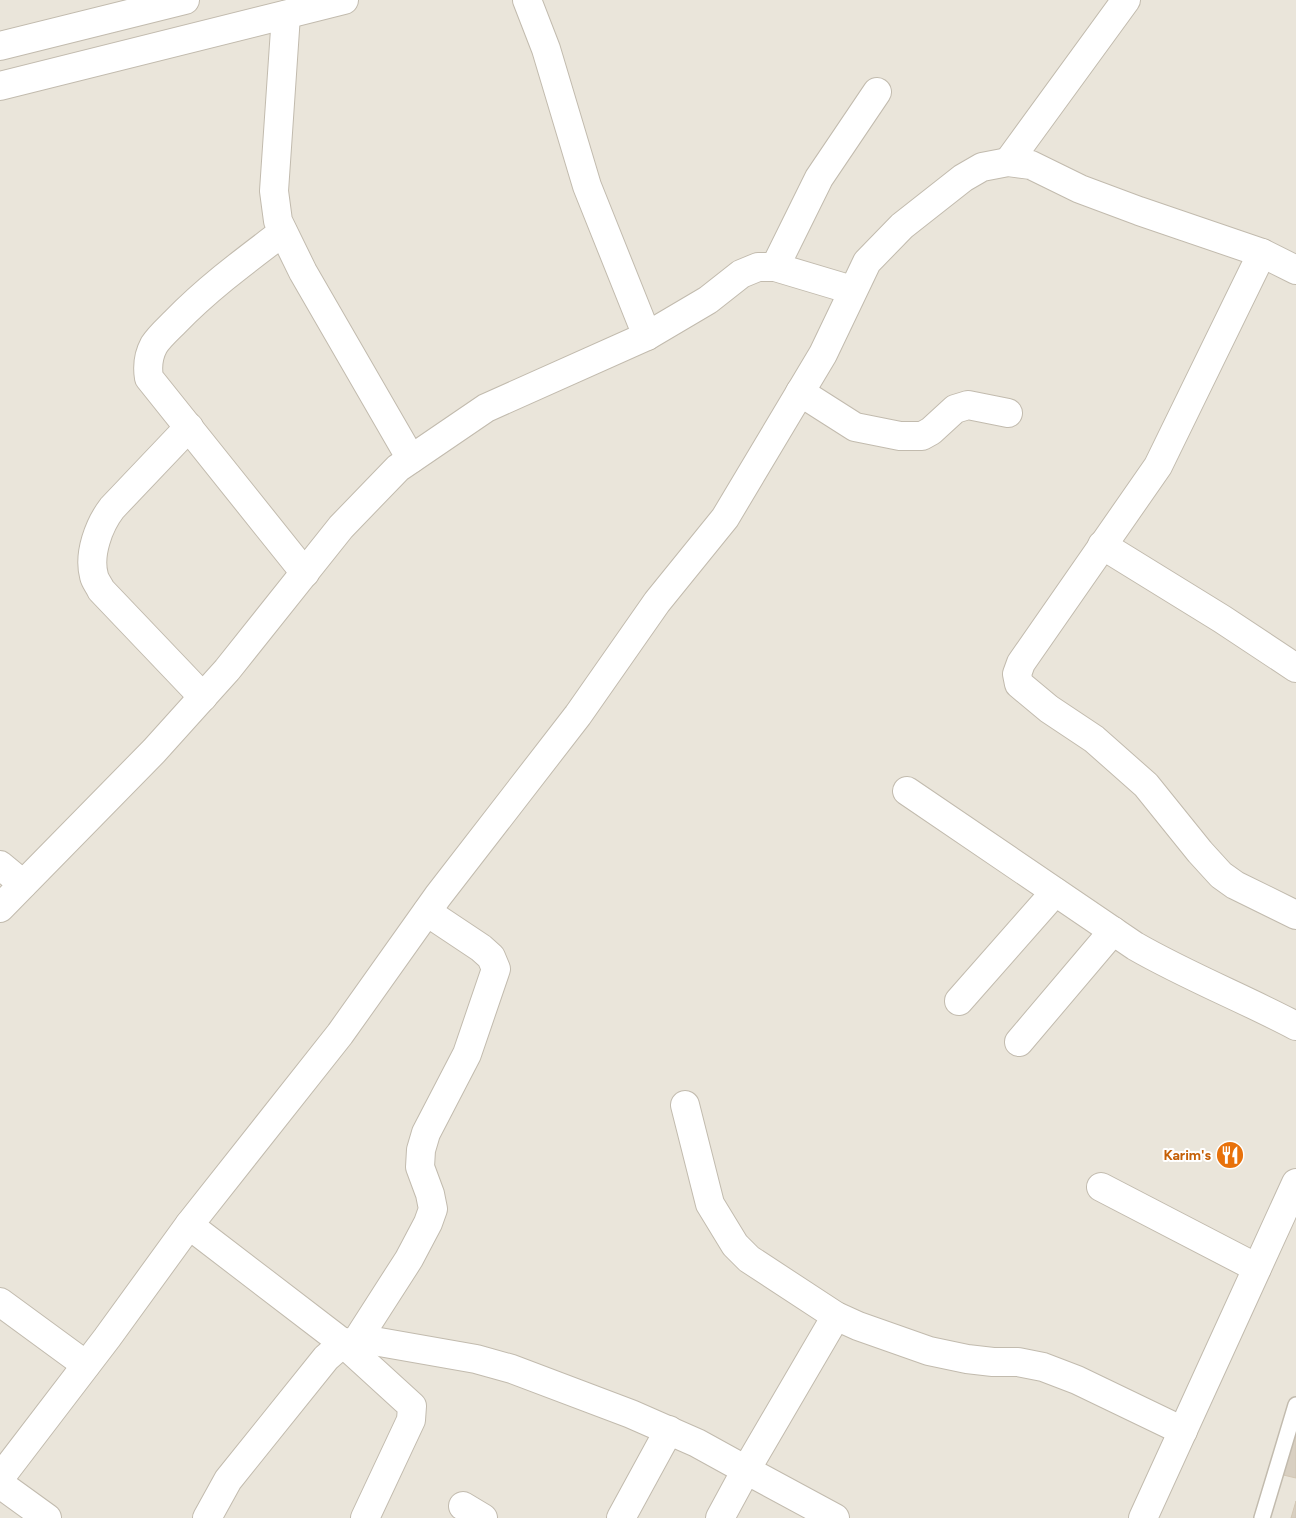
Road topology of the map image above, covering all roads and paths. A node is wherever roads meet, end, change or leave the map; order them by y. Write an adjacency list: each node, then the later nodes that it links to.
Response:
1 (185, 0): 6 (street)
2 (344, 0): 5 (street)
3 (527, 0): 15 (street)
4 (1126, 0): 9 (street)
5 (286, 14): 7 (street); 10 (street)
6 (0, 46)
7 (0, 86)
8 (877, 92): 12 (street)
9 (1008, 162): 11 (street); 14 (street)
10 (283, 232): 18 (street); 19 (street)
11 (1262, 253): 13 (street); 20 (street)
12 (775, 267): 14 (street); 15 (street)
13 (1296, 270)
14 (852, 290): 16 (street)
15 (647, 336): 19 (street)
16 (800, 392): 17 (street); 29 (street)
17 (1008, 413)
18 (189, 427): 21 (street); 23 (street)
19 (411, 459): 21 (street)
20 (1102, 545): 22 (street); 30 (street)
21 (305, 573): 23 (street)
22 (1296, 668)
23 (203, 697): 26 (street)
24 (907, 791): 27 (street)
25 (0, 865): 26 (street)
26 (23, 884): 28 (street)
27 (1055, 892): 31 (street); 32 (street)
28 (0, 908)
29 (427, 912): 38 (street); 42 (street)
30 (1296, 915)
31 (1113, 932): 33 (street); 34 (street)
32 (959, 1001)
33 (1296, 1026)
34 (1019, 1042)
35 (685, 1106): 41 (street)
36 (1296, 1183): 39 (street)
37 (1101, 1187): 39 (street)
38 (189, 1225): 42 (street); 43 (street)
39 (1257, 1268): 46 (street)
40 (0, 1302): 43 (street)
41 (836, 1316): 46 (street); 47 (street)
42 (350, 1341): 45 (street); 51 (street); 52 (street)
43 (86, 1365): 48 (street)
44 (1296, 1405): 57 (lane)
45 (669, 1430): 47 (street); 53 (street)
46 (1183, 1431): 56 (street)
47 (746, 1470): 54 (street); 55 (street)
48 (0, 1478)
49 (0, 1484): 50 (street)
50 (47, 1518)
51 (207, 1518)
52 (365, 1518)
53 (621, 1518)
54 (720, 1518)
55 (835, 1518)
56 (1143, 1518)
57 (1262, 1518)

